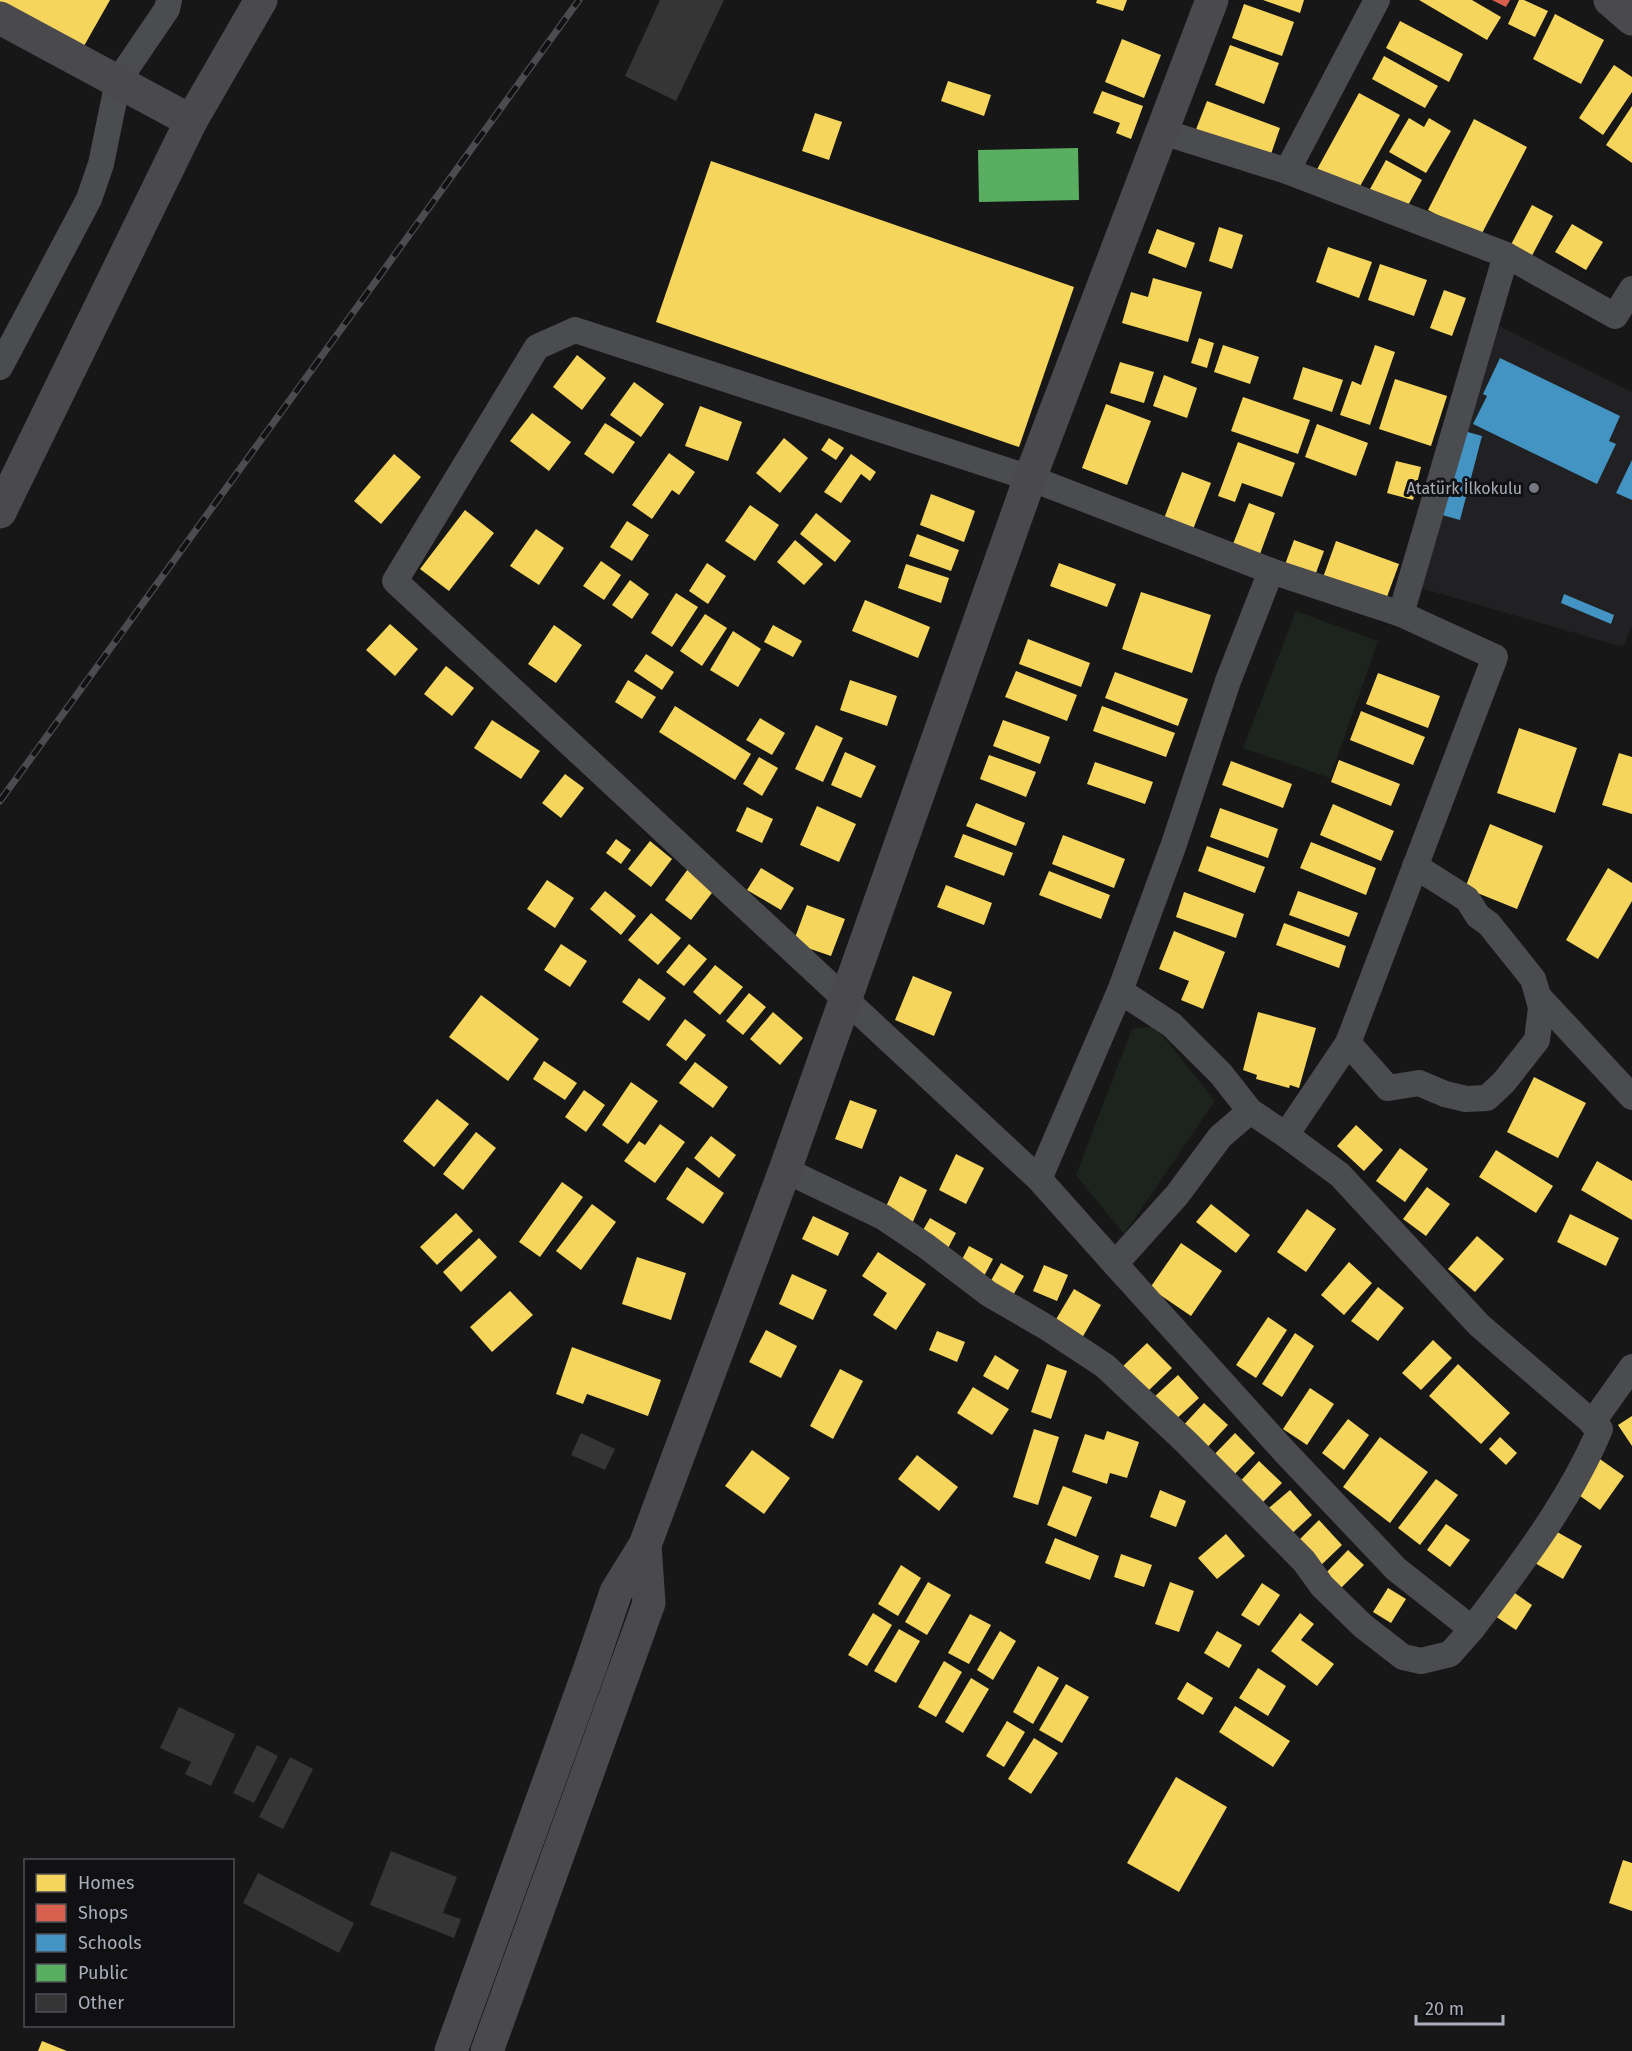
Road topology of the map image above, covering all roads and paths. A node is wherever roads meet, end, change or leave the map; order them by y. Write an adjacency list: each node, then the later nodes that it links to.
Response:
1 (169, 0): 8 (street)
2 (261, 0): 9 (main road)
3 (1212, 0): 10 (main road)
4 (1377, 0): 11 (street)
5 (1610, 0): 7 (main road)
6 (0, 18): 8 (main road)
7 (1632, 19)
8 (118, 81): 9 (main road); 14 (street)
9 (191, 121): 16 (main road)
10 (1163, 132): 11 (street); 15 (main road)
11 (1287, 171): 12 (street)
12 (1506, 255): 13 (street); 18 (street)
13 (1632, 289)
14 (0, 367)
15 (1030, 478): 17 (street); 22 (main road); 22 (street)
16 (3, 498)
17 (1271, 571): 18 (street); 20 (street)
18 (1401, 614): 19 (street)
19 (1415, 866): 21 (street); 23 (street)
20 (1120, 991): 25 (street); 28 (street)
21 (1538, 996): 23 (street); 24 (street)
22 (846, 1000): 27 (main road); 28 (street)
23 (1348, 1043): 26 (street)
24 (1632, 1097)
25 (1250, 1111): 26 (street); 29 (street)
26 (1286, 1135): 31 (street)
27 (785, 1170): 32 (main road); 33 (street)
28 (1039, 1179): 29 (street)
29 (1115, 1264): 33 (street)
30 (1632, 1367): 31 (street)
31 (1592, 1423): 33 (street)
32 (645, 1545): 34 (main road); 35 (main road)
33 (1472, 1629)
34 (450, 2051)
35 (487, 2051)

